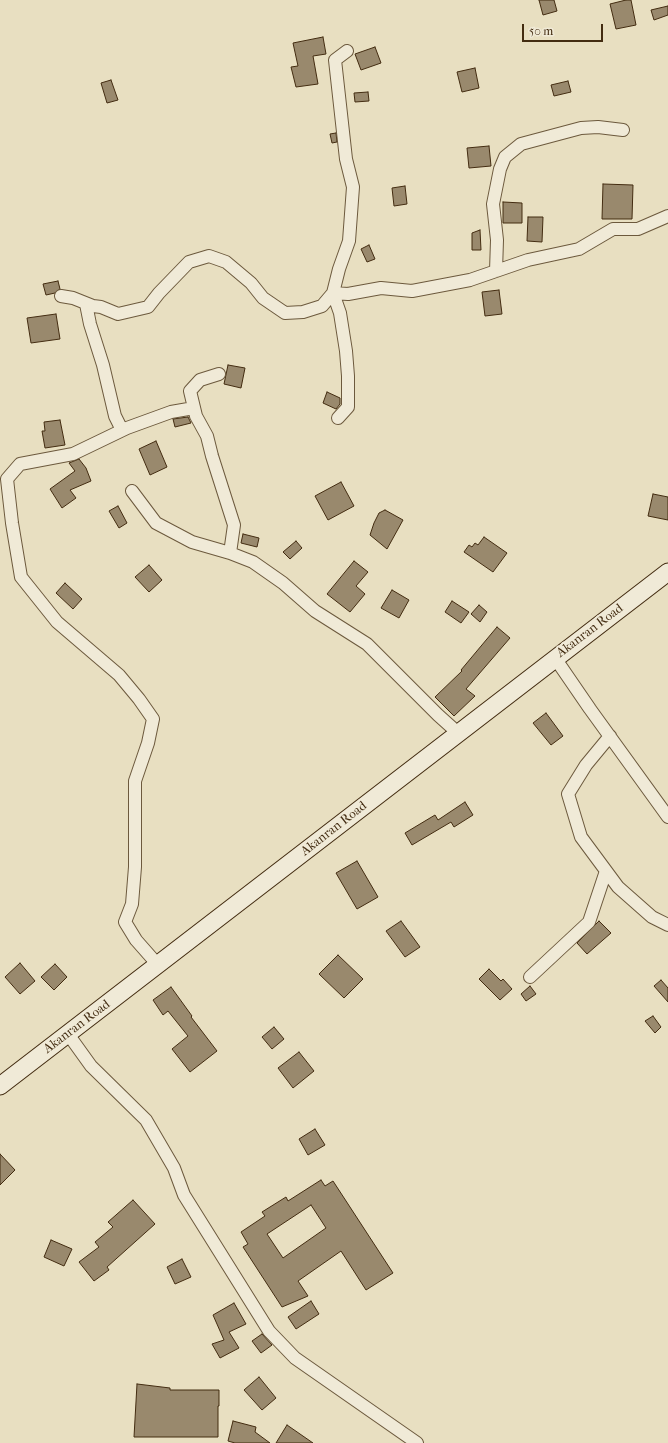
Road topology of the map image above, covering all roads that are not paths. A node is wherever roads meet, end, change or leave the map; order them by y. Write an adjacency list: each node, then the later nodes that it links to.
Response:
1 (346, 51): 5 (street)
2 (622, 130): 4 (street)
3 (668, 216): 4 (street)
4 (496, 271): 5 (street)
5 (333, 293): 7 (street); 10 (street)
6 (61, 296): 7 (street)
7 (86, 304): 11 (street)
8 (218, 374): 9 (street)
9 (194, 408): 11 (street); 13 (street)
10 (338, 418)
11 (122, 430): 21 (street)
12 (132, 491): 13 (street)
13 (230, 553): 16 (street)
14 (668, 572): 15 (main road, Akanran Road)
15 (555, 658): 16 (main road, Akanran Road); 17 (street)
16 (458, 733): 21 (main road, Akanran Road)
17 (610, 736): 18 (street); 19 (street)
18 (668, 817)
19 (606, 871): 20 (street); 22 (street)
20 (668, 926)
21 (158, 965): 23 (main road, Akanran Road)
22 (530, 977)
23 (68, 1034): 24 (main road, Akanran Road); 25 (street)
24 (0, 1086)
25 (417, 1443)

